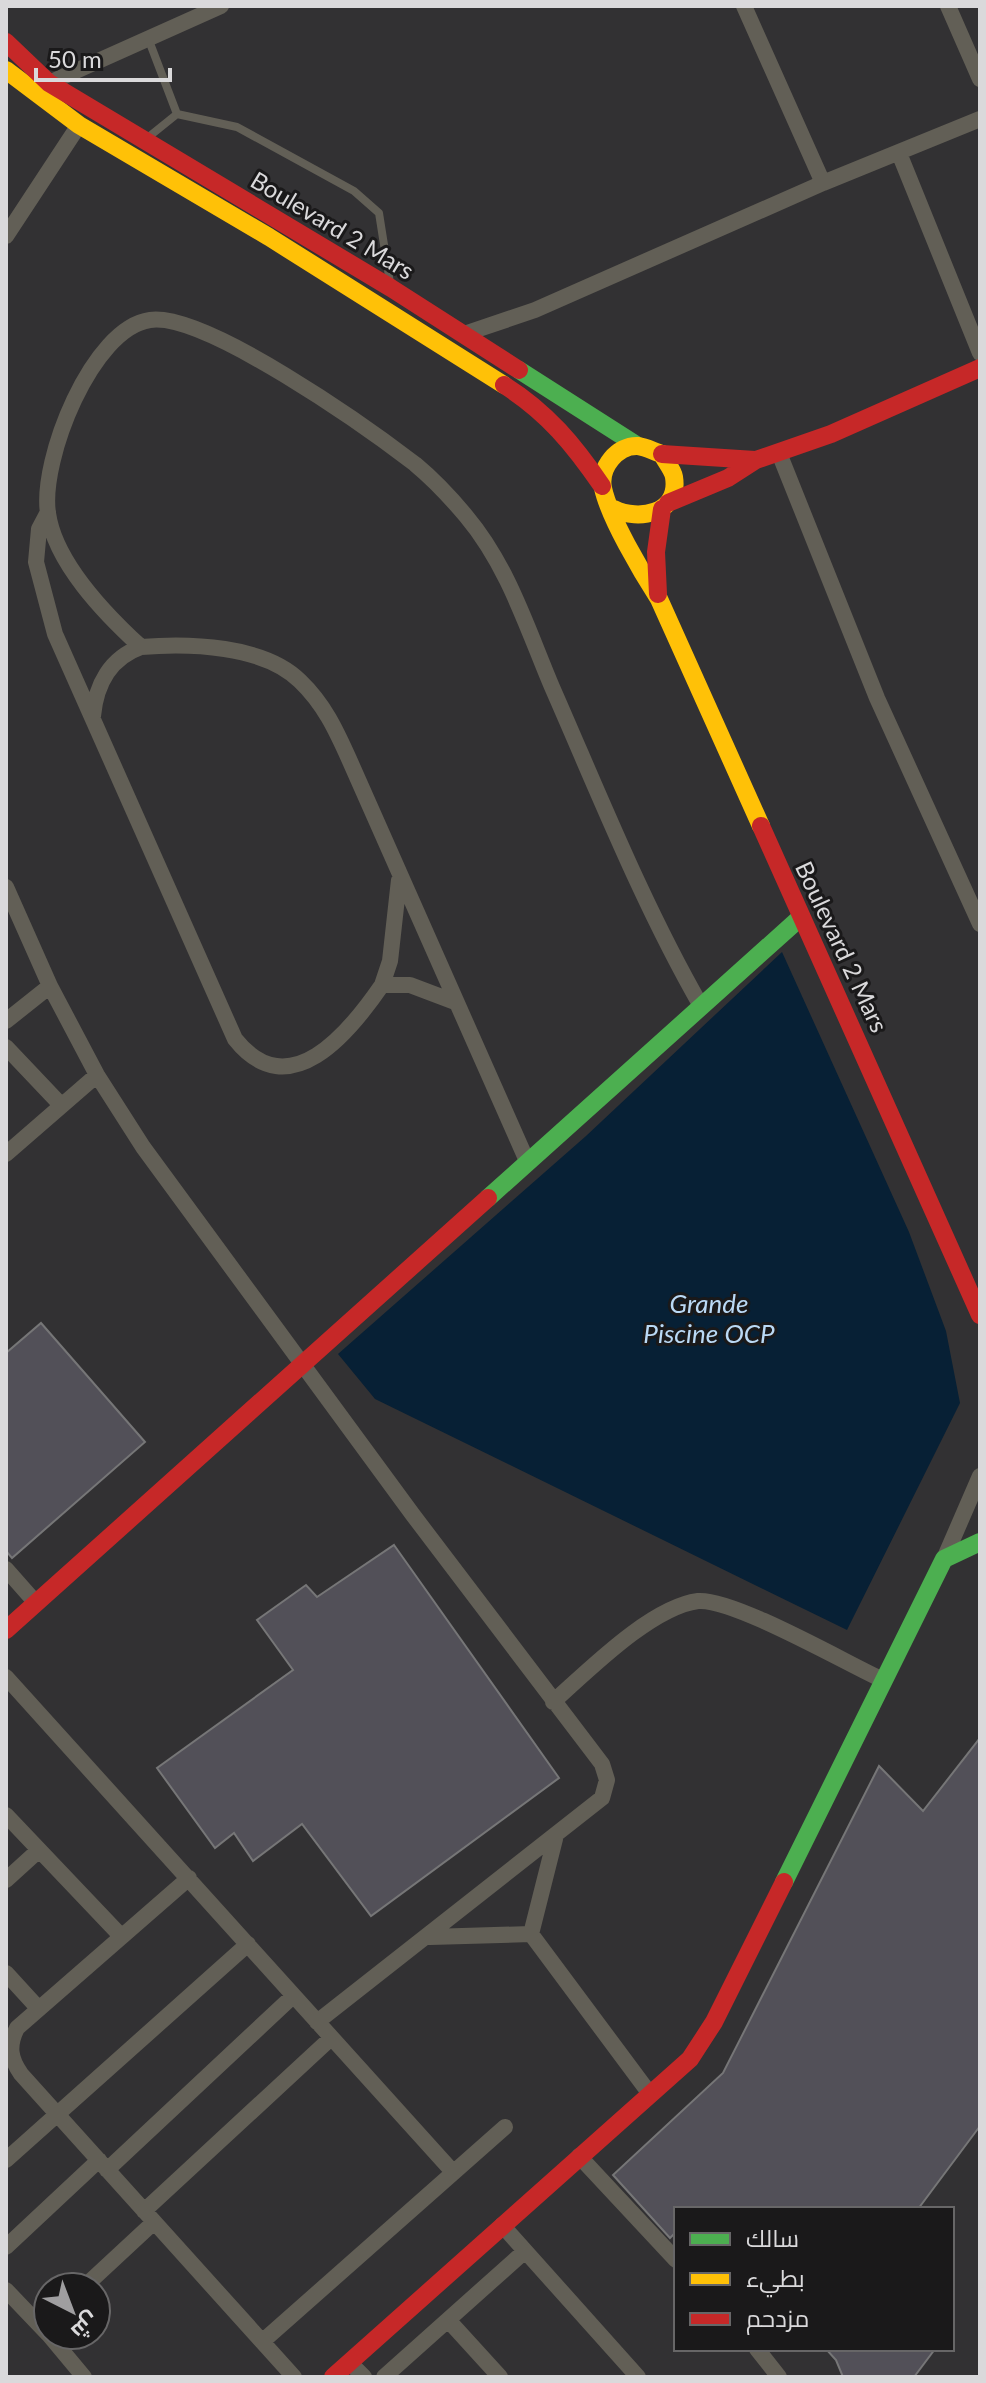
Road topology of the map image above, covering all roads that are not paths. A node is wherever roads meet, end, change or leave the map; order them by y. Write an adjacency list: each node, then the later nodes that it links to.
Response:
1 (221, 6): 4 (street)
2 (744, 6): 14 (street)
3 (948, 6): 7 (street)
4 (148, 38): 8 (street); 9 (lane)
5 (6, 42): 8 (street, Boulevard 2 Mars)
6 (6, 70): 11 (street, Boulevard 2 Mars)
7 (980, 79)
8 (49, 83): 12 (street, Boulevard 2 Mars)
9 (177, 114): 12 (lane); 16 (lane)
10 (980, 119): 13 (street)
11 (79, 125): 15 (street); 24 (street, Boulevard 2 Mars)
12 (145, 139): 16 (street, Boulevard 2 Mars)
13 (899, 153): 14 (street); 18 (street)
14 (823, 183): 17 (street)
15 (6, 236)
16 (391, 288): 17 (street, Boulevard 2 Mars)
17 (464, 334): 20 (street, Boulevard 2 Mars)
18 (980, 353)
19 (980, 368): 21 (street)
20 (638, 446): 22 (street); 24 (street)
21 (779, 453): 23 (street); 34 (street)
22 (662, 454): 23 (street); 25 (street)
23 (756, 460): 25 (street)
24 (602, 486): 26 (street)
25 (665, 506): 26 (street); 28 (street)
26 (614, 509): 28 (street)
27 (48, 512): 29 (street); 30 (street); 38 (street)
28 (659, 599): 33 (street, Boulevard 2 Mars)
29 (141, 647): 30 (street); 31 (street)
30 (92, 721): 35 (street)
31 (399, 879): 35 (street); 37 (street)
32 (6, 887): 36 (street)
33 (801, 917): 38 (street); 45 (street, Boulevard 2 Mars)
34 (980, 924)
35 (382, 985): 37 (street)
36 (50, 986): 39 (street); 41 (street)
37 (455, 1002): 44 (street)
38 (701, 1006): 44 (street)
39 (9, 1014)
40 (6, 1047): 42 (street)
41 (97, 1075): 42 (street); 46 (street)
42 (61, 1105): 43 (street)
43 (6, 1154)
44 (527, 1161): 46 (street)
45 (980, 1315)
46 (302, 1362): 51 (street); 55 (street)
47 (980, 1476): 49 (street)
48 (980, 1542): 49 (street)
49 (944, 1559): 54 (street)
50 (6, 1569): 51 (street)
51 (36, 1603): 52 (street)
52 (6, 1630)
53 (6, 1677): 59 (street)
54 (883, 1680): 55 (street); 70 (street)
55 (553, 1702): 57 (street)
56 (6, 1815): 58 (street)
57 (555, 1839): 61 (street); 63 (street)
58 (39, 1850): 60 (street); 62 (street)
59 (189, 1878): 62 (street); 64 (street)
60 (6, 1880)
61 (531, 1934): 63 (street); 70 (street)
62 (121, 1936): 67 (street)
63 (430, 1937): 68 (street)
64 (248, 1944): 66 (street); 71 (street)
65 (7, 1977): 67 (street)
66 (293, 1996): 68 (street); 75 (street)
67 (38, 2008): 71 (street)
68 (317, 2022): 69 (street)
69 (330, 2039): 76 (street); 77 (street)
70 (650, 2094): 73 (street)
71 (59, 2115): 74 (street); 75 (street)
72 (505, 2127): 76 (street)
73 (579, 2156): 78 (street); 81 (street)
74 (6, 2160)
75 (103, 2165): 77 (street); 79 (street)
76 (453, 2172): 86 (street)
77 (149, 2217): 82 (street); 86 (street)
78 (502, 2225): 80 (street); 89 (street)
79 (6, 2247)
80 (525, 2251): 85 (street); 96 (street)
81 (674, 2258)
82 (99, 2271)
83 (6, 2290): 84 (street)
84 (32, 2315)
85 (449, 2321): 94 (street); 95 (street)
86 (263, 2341): 91 (street)
87 (63, 2351): 90 (street)
88 (759, 2351): 97 (street)
89 (350, 2363): 92 (street); 93 (street)
90 (84, 2377)
91 (294, 2377)
92 (333, 2377)
93 (364, 2377)
94 (384, 2377)
95 (500, 2377)
96 (638, 2377)
97 (779, 2377)

